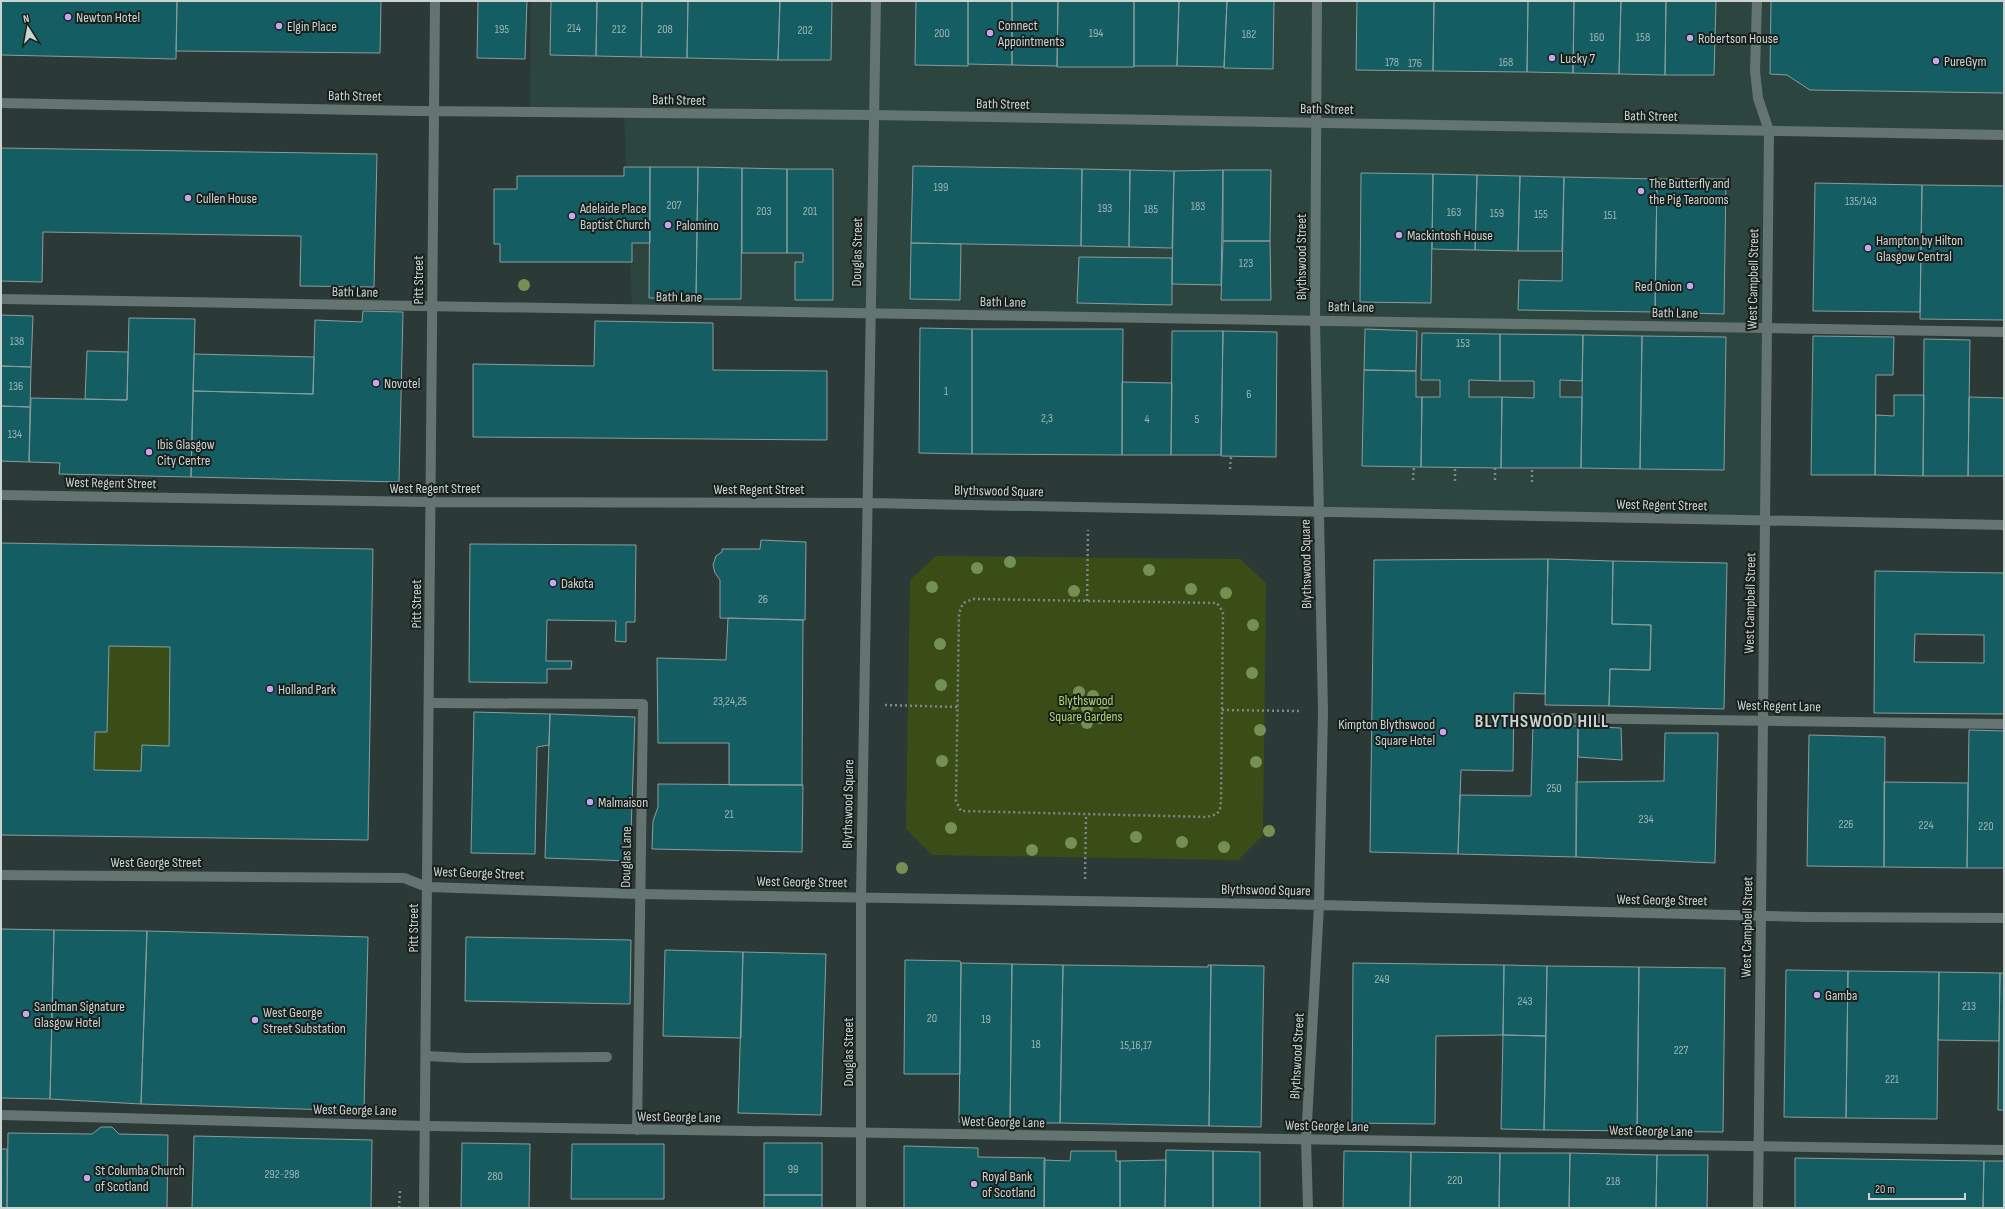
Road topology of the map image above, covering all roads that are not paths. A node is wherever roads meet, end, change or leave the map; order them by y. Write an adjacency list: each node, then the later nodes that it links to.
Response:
1 (435, 1): 6 (street, Pitt Street)
2 (876, 1): 7 (street, Douglas Street)
3 (1318, 1): 8 (street, Blythswood Street)
4 (1757, 1): 9 (street, West Campbell Street)
5 (1, 103): 6 (street, Bath Street)
6 (434, 111): 7 (street, Bath Street); 12 (street, Pitt Street)
7 (873, 115): 8 (street, Bath Street); 13 (street, Douglas Street)
8 (1316, 123): 9 (street, Bath Street); 14 (street, Blythswood Street)
9 (1769, 131): 10 (street, Bath Street); 15 (street, West Campbell Street)
10 (2004, 135)
11 (1, 299): 12 (street, Bath Lane)
12 (432, 307): 13 (street, Bath Lane); 18 (street, Pitt Street)
13 (870, 314): 14 (street, Bath Lane); 19 (street, Douglas Street)
14 (1315, 320): 15 (street, Bath Lane); 20 (street, Blythswood Street)
15 (1767, 329): 16 (street, Bath Lane); 21 (street, West Campbell Street)
16 (2004, 332)
17 (1, 496): 18 (street, West Regent Street)
18 (430, 502): 19 (street, West Regent Street); 23 (street, Pitt Street)
19 (868, 503): 20 (street, Blythswood Square); 30 (street, Blythswood Square)
20 (1320, 513): 21 (street, West Regent Street); 31 (street, Blythswood Square)
21 (1765, 520): 22 (street, West Regent Street); 25 (street, West Campbell Street)
22 (2004, 525)
23 (429, 703): 28 (street, Pitt Street); 29 (street, Douglas Lane)
24 (1554, 718): 25 (street, West Regent Lane)
25 (1763, 720): 26 (street, West Regent Lane); 32 (street, West Campbell Street)
26 (2004, 724)
27 (1, 875): 28 (street, West George Street)
28 (428, 887): 29 (street, West George Street); 34 (street, Pitt Street)
29 (640, 894): 30 (street, West George Street); 38 (street, Douglas Lane)
30 (861, 896): 31 (street, Blythswood Square); 39 (street, Douglas Street)
31 (1319, 906): 32 (street, West George Street); 40 (street, Blythswood Street)
32 (1761, 916): 33 (street, West George Street); 41 (street, West Campbell Street)
33 (2004, 918)
34 (427, 1056): 35 (street); 37 (street, Pitt Street)
35 (607, 1057)
36 (1, 1115): 37 (street, West George Lane)
37 (426, 1126): 38 (street, West George Lane); 43 (street, Pitt Street)
38 (637, 1130): 39 (street, West George Lane)
39 (862, 1134): 40 (street, West George Lane); 44 (street, Douglas Street)
40 (1306, 1140): 41 (street, West George Lane); 45 (street, Blythswood Street)
41 (1759, 1146): 42 (street, West George Lane); 46 (street, West Campbell Street)
42 (2004, 1150)
43 (424, 1208)
44 (861, 1208)
45 (1308, 1208)
46 (1758, 1208)

